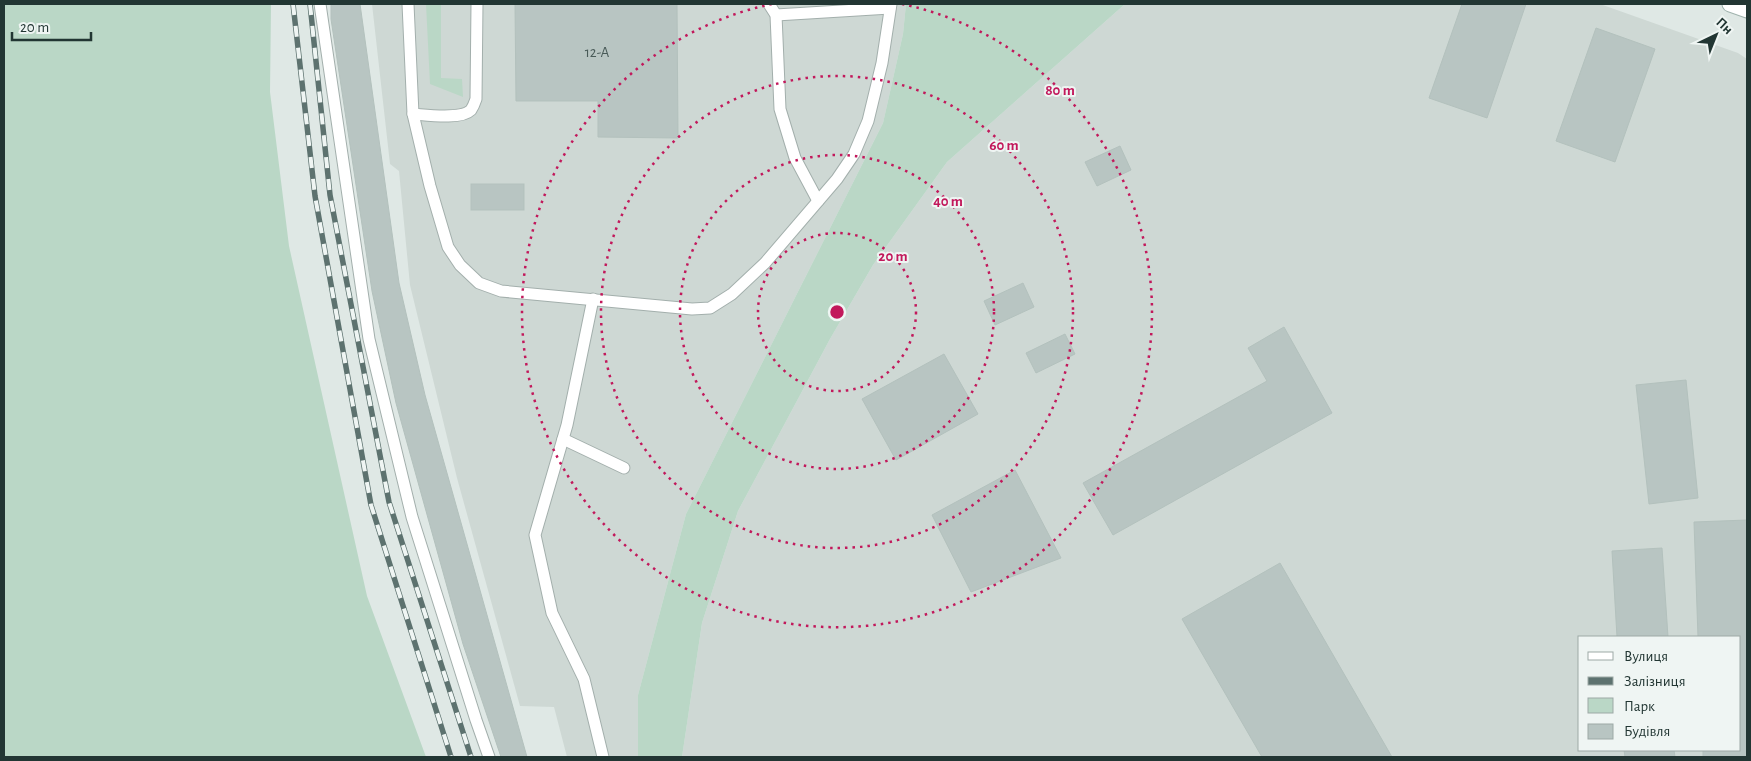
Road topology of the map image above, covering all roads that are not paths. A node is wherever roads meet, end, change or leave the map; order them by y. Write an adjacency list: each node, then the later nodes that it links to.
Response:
1 (320, 4): 14 (lane)
2 (408, 4): 9 (lane)
3 (478, 4): 9 (lane)
4 (769, 4): 8 (lane)
5 (1730, 4): 7 (street)
6 (890, 6): 8 (lane); 10 (lane)
7 (1747, 10)
8 (776, 15): 10 (lane)
9 (413, 114): 11 (lane)
10 (818, 200): 11 (lane)
11 (593, 299): 12 (lane)
12 (563, 439): 13 (lane); 15 (lane)
13 (624, 468)
14 (490, 757)
15 (602, 757)

